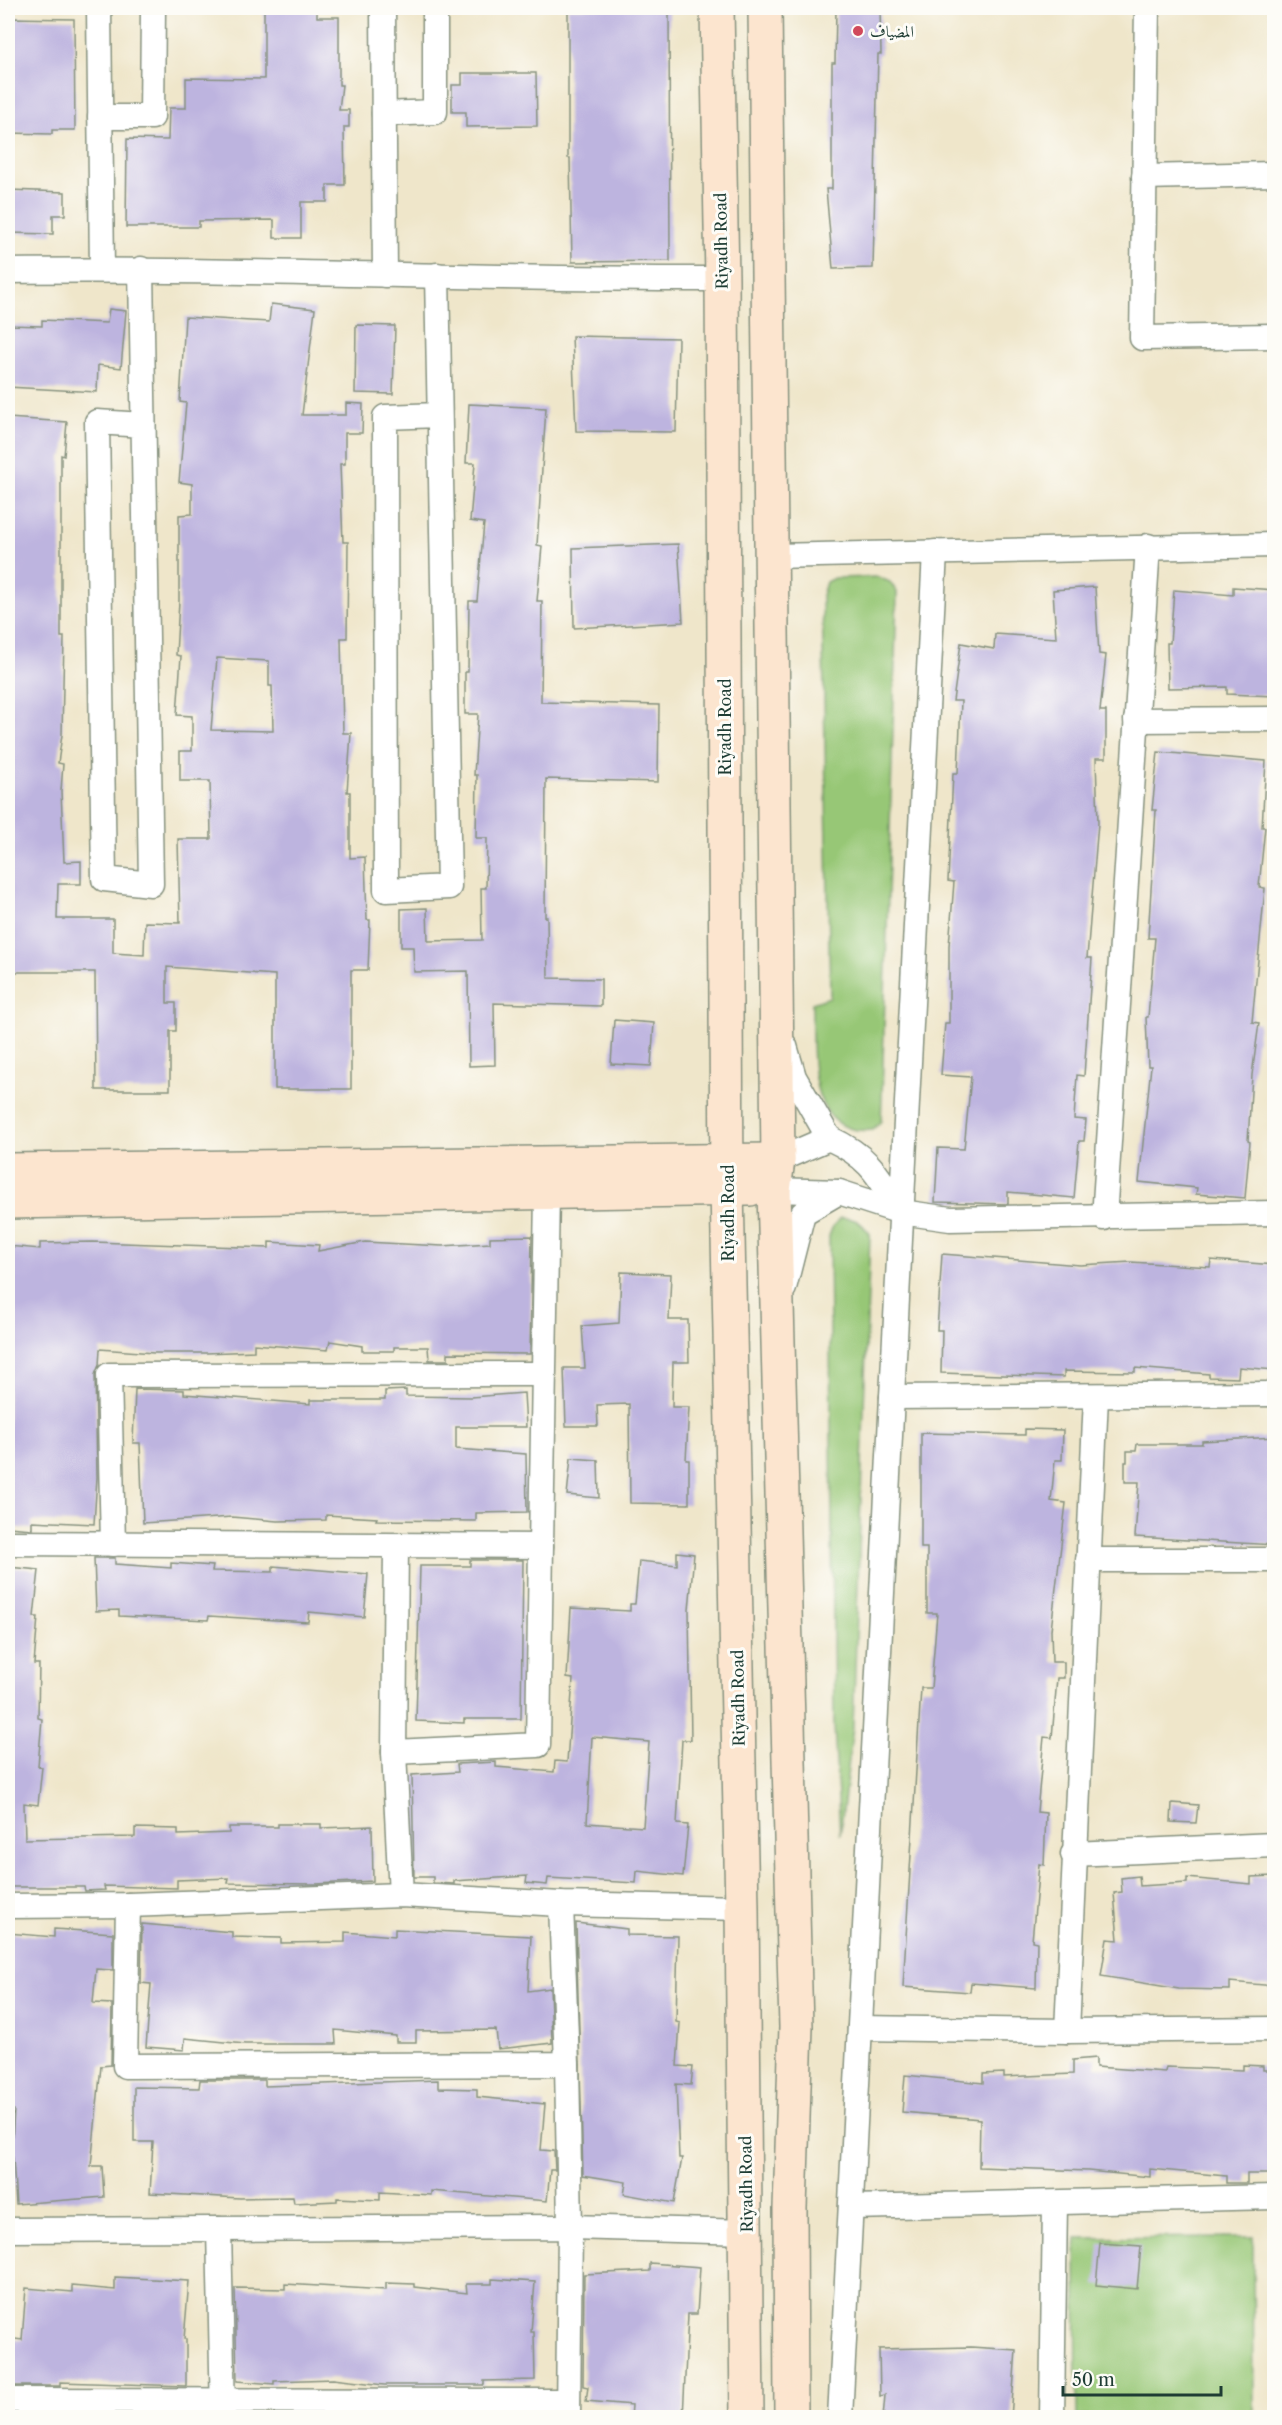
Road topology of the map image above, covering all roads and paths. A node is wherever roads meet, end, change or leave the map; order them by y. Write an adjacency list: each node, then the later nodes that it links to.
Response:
1 (99, 8): 9 (street)
2 (153, 8): 9 (street)
3 (383, 8): 8 (street)
4 (435, 8): 8 (street)
5 (717, 8): 17 (street, Riyadh Road)
6 (765, 8): 24 (street)
7 (1147, 8): 11 (street)
8 (384, 114): 15 (street)
9 (100, 117): 13 (street)
10 (1275, 174): 11 (street)
11 (1144, 177): 18 (street)
12 (141, 269): 13 (street); 15 (street); 20 (street)
13 (102, 270): 14 (street)
14 (8, 271)
15 (385, 275): 16 (street)
16 (437, 275): 17 (street); 19 (street)
17 (722, 279): 30 (street, Riyadh Road)
18 (1275, 336)
19 (439, 415): 19 (street)
20 (143, 425): 20 (street)
21 (1275, 545): 22 (street)
22 (1148, 546): 23 (street); 26 (street)
23 (935, 552): 24 (street); 35 (street)
24 (772, 556): 27 (street)
25 (1275, 719): 26 (street)
26 (1136, 720): 37 (street)
27 (775, 1015): 28 (street); 31 (street)
28 (829, 1138): 31 (street); 35 (street)
29 (8, 1170): 30 (street)
30 (727, 1173): 31 (street); 33 (street); 56 (street, Riyadh Road)
31 (776, 1175): 32 (street); 38 (street)
32 (839, 1192): 35 (street); 38 (street)
33 (547, 1193): 34 (street); 39 (street)
34 (8, 1202)
35 (887, 1203): 37 (street); 41 (street)
36 (1275, 1213): 37 (street)
37 (1104, 1218)
38 (778, 1310): 72 (street)
39 (542, 1374): 44 (street); 45 (street)
40 (1275, 1394): 42 (street)
41 (892, 1397): 42 (street); 57 (street)
42 (1096, 1397): 47 (street)
43 (8, 1544): 44 (street)
44 (113, 1544): 46 (street)
45 (541, 1546): 46 (street); 49 (street)
46 (396, 1547): 49 (street)
47 (1088, 1560): 48 (street); 51 (street)
48 (1275, 1560)
49 (394, 1752): 52 (street)
50 (1275, 1845): 51 (street)
51 (1073, 1854): 59 (street)
52 (401, 1894): 53 (street); 54 (street)
53 (561, 1904): 56 (street); 60 (street)
54 (128, 1905): 55 (street); 60 (street)
55 (8, 1906)
56 (742, 1908): 67 (street, Riyadh Road)
57 (860, 2028): 59 (street); 63 (street)
58 (1275, 2029): 59 (street)
59 (1067, 2031)
60 (567, 2064): 64 (street)
61 (1275, 2197): 62 (street)
62 (1055, 2203): 63 (street); 74 (street)
63 (851, 2207): 73 (street)
64 (570, 2227): 65 (street); 67 (street); 70 (street)
65 (219, 2229): 66 (street); 69 (street)
66 (8, 2230)
67 (747, 2232): 71 (street, Riyadh Road)
68 (8, 2400): 69 (street)
69 (223, 2409): 70 (street)
70 (568, 2409)
71 (747, 2418)
72 (791, 2418)
73 (840, 2418)
74 (1052, 2418)

